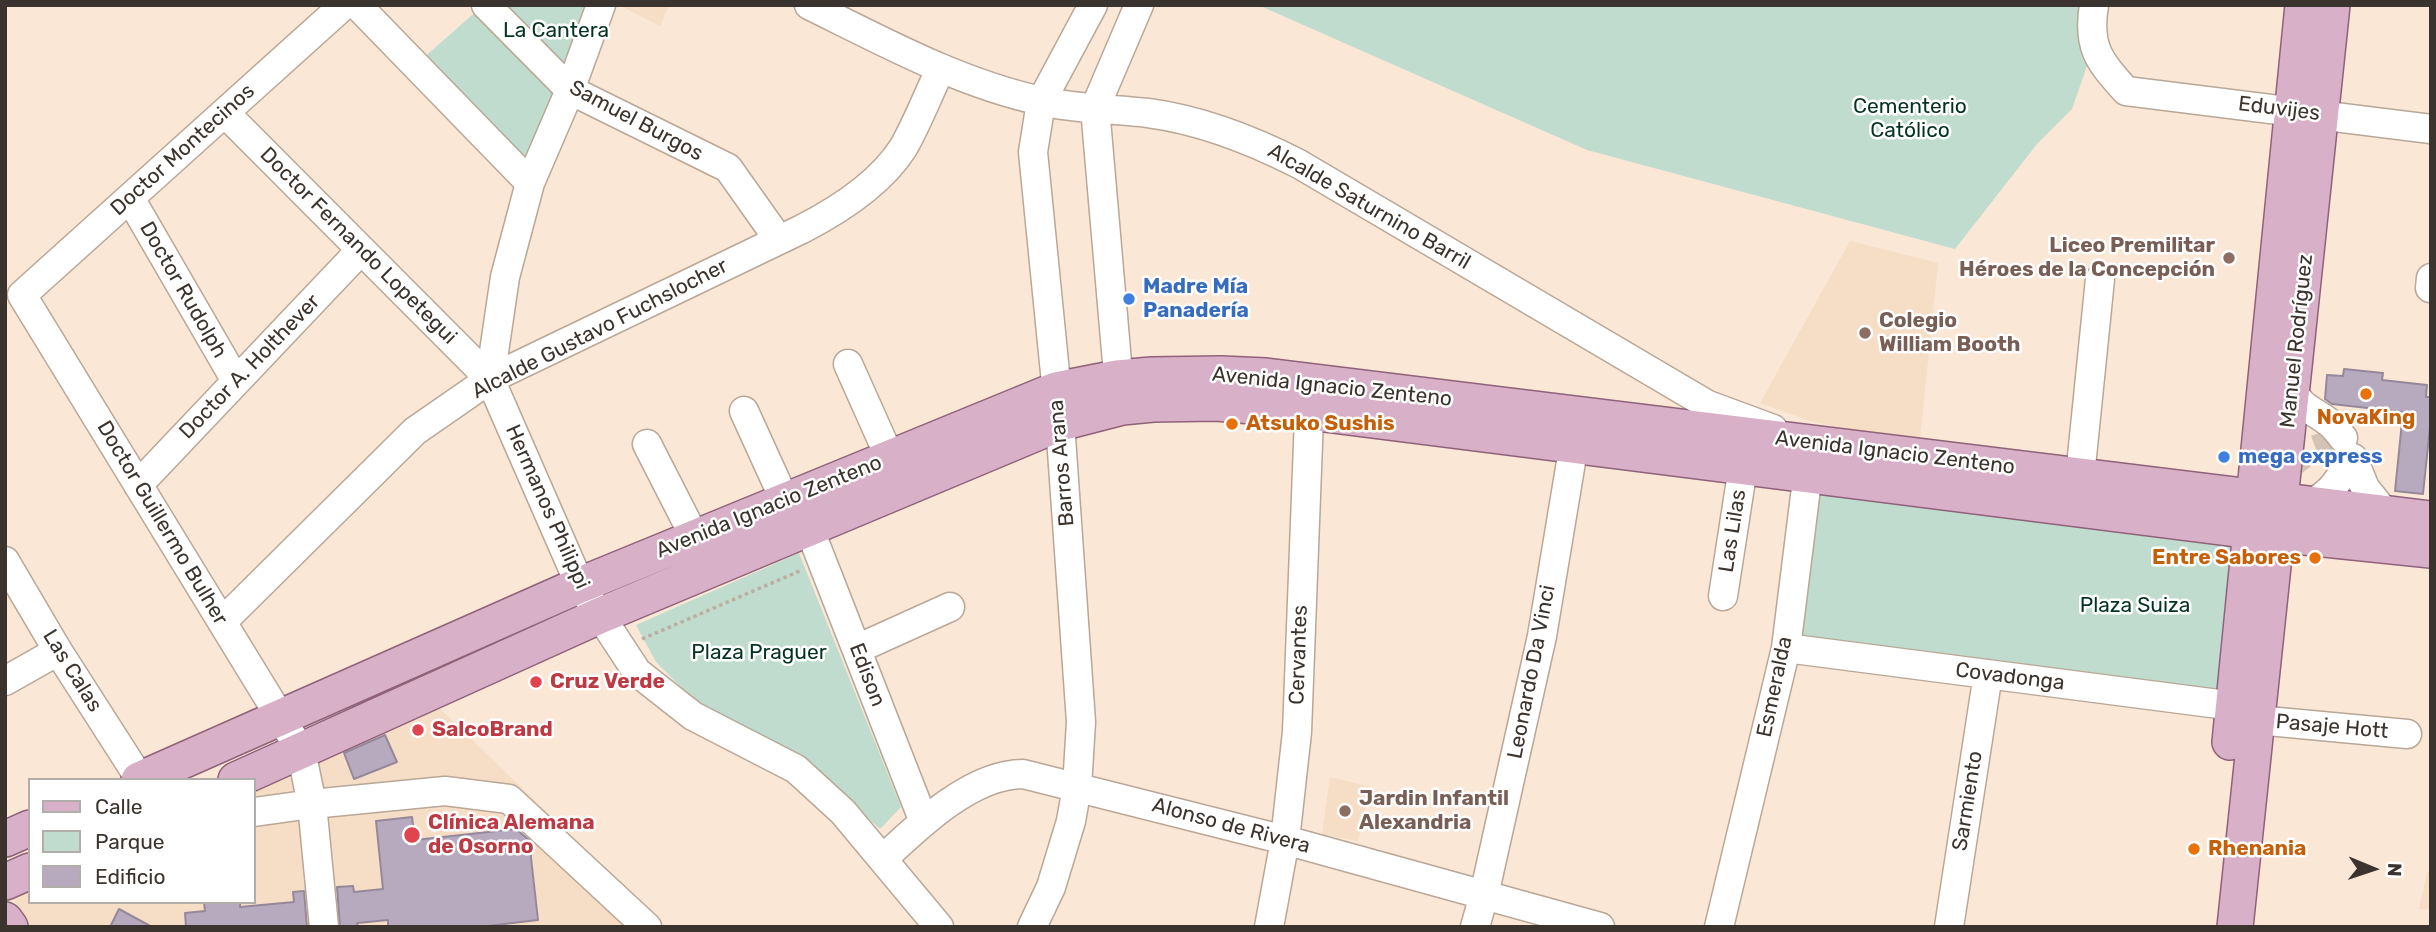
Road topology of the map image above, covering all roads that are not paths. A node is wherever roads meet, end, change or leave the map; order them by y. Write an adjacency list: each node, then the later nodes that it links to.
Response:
1 (344, 5): 16 (street, Doctor Montecinos)
2 (357, 5): 18 (street)
3 (486, 5): 12 (street, Samuel Burgos)
4 (601, 5): 12 (street)
5 (809, 5): 11 (street, Alcalde Saturnino Barril)
6 (1093, 5): 13 (street, Barros Arana)
7 (1139, 5): 14 (street)
8 (2094, 5): 15 (street, Eduvijes)
9 (2303, 5): 15 (main road, Manuel Rodríguez)
10 (2332, 5): 15 (main road, Manuel Rodríguez)
11 (940, 70): 13 (street, Alcalde Saturnino Barril); 20 (street, Alcalde Gustavo Fuchslocher)
12 (570, 90): 18 (street); 20 (street, Samuel Burgos)
13 (1041, 102): 14 (street, Alcalde Saturnino Barril); 30 (street, Barros Arana)
14 (1095, 108): 28 (street); 32 (street, Alcalde Saturnino Barril)
15 (2306, 112): 17 (street, Eduvijes); 27 (main road, Manuel Rodríguez); 42 (main road, Manuel Rodríguez)
16 (225, 113): 19 (street, Doctor Montecinos); 21 (street, Doctor Fernando Lopetegui)
17 (2431, 130)
18 (530, 183): 25 (street)
19 (130, 198): 23 (street, Doctor Montecinos); 26 (street, Doctor Rudolph)
20 (779, 240): 25 (street, Alcalde Gustavo Fuchslocher)
21 (361, 250): 25 (street, Doctor Fernando Lopetegui); 26 (street, Doctor A. Holthever)
22 (2100, 279): 39 (street)
23 (22, 295): 40 (street, Doctor Guillermo Bulher)
24 (848, 363): 36 (street)
25 (490, 379): 49 (street, Hermanos Philippi); 53 (street, Alcalde Gustavo Fuchslocher)
26 (236, 381): 40 (street, Doctor A. Holthever)
27 (2292, 386): 35 (street); 42 (main road, Manuel Rodríguez)
28 (1119, 392): 29 (main road, Avenida Ignacio Zenteno); 30 (main road, Avenida Ignacio Zenteno)
29 (1309, 397): 33 (main road, Avenida Ignacio Zenteno); 74 (street, Cervantes)
30 (1058, 406): 36 (main road, Avenida Ignacio Zenteno); 45 (main road, Avenida Ignacio Zenteno); 68 (street, Barros Arana)
31 (744, 411): 41 (street)
32 (1699, 416): 33 (main road, Avenida Ignacio Zenteno); 37 (main road, Avenida Ignacio Zenteno)
33 (1576, 430): 38 (main road, Avenida Ignacio Zenteno); 78 (street, Leonardo Da Vinci)
34 (647, 444): 46 (street)
35 (2348, 451): 42 (street); 43 (street)
36 (890, 458): 41 (main road, Avenida Ignacio Zenteno)
37 (1810, 459): 38 (main road, Avenida Ignacio Zenteno); 39 (main road, Avenida Ignacio Zenteno); 42 (main road, Avenida Ignacio Zenteno); 55 (street, Esmeralda)
38 (1743, 467): 50 (street, Las Lilas)
39 (2080, 476): 42 (main road, Avenida Ignacio Zenteno)
40 (138, 485): 53 (street, Doctor Guillermo Bulher)
41 (785, 501): 46 (main road, Avenida Ignacio Zenteno)
42 (2274, 513): 43 (main road, Avenida Ignacio Zenteno); 47 (main road, Avenida Ignacio Zenteno); 61 (main road, Manuel Rodríguez)
43 (2385, 513): 44 (main road, Avenida Ignacio Zenteno)
44 (2431, 519)
45 (809, 528): 52 (main road, Avenida Ignacio Zenteno); 54 (street, Edison)
46 (695, 538): 49 (main road, Avenida Ignacio Zenteno)
47 (2431, 550)
48 (5, 561): 56 (street, Las Calas)
49 (580, 585): 52 (street, Hermanos Philippi); 57 (main road, Avenida Ignacio Zenteno)
50 (1723, 596)
51 (950, 607): 54 (street)
52 (599, 616): 60 (main road, Avenida Ignacio Zenteno); 75 (street, Hermanos Philippi)
53 (222, 622): 62 (street, Doctor Guillermo Bulher)
54 (858, 649): 71 (street, Edison)
55 (1786, 649): 58 (street, Covadonga); 88 (street, Esmeralda)
56 (58, 651): 59 (street); 65 (street, Las Calas)
57 (381, 673): 60 (main road); 62 (main road, Avenida Ignacio Zenteno)
58 (1988, 674): 61 (street, Covadonga); 89 (street, Sarmiento)
59 (5, 681)
60 (397, 706): 64 (main road, Avenida Ignacio Zenteno)
61 (2245, 713): 63 (street, Pasaje Hott); 90 (main road, Manuel Rodríguez); 91 (main road, Manuel Rodríguez)
62 (281, 718): 64 (street, Doctor Guillermo Bulher); 66 (main road, Avenida Ignacio Zenteno)
63 (2407, 734)
64 (301, 751): 67 (main road, Avenida Ignacio Zenteno); 69 (street, Doctor Guillermo Bulher)
65 (139, 778)
66 (142, 778)
67 (240, 778)
68 (1077, 787): 71 (street, Alonso de Rivera); 74 (street, Alonso de Rivera); 84 (street, Barros Arana)
69 (312, 804): 70 (street); 81 (street, Doctor Guillermo Bulher); 82 (street)
70 (256, 812)
71 (924, 822): 75 (street, Alonso de Rivera)
72 (28, 829): 73 (main road)
73 (5, 839)
74 (1285, 840): 78 (street, Alonso de Rivera); 85 (street, Cervantes)
75 (883, 859): 83 (street, Hermanos Philippi)
76 (28, 872): 77 (main road)
77 (5, 882)
78 (1484, 895): 86 (street, Leonardo Da Vinci); 87 (street, Alonso de Rivera)
79 (5, 920): 80 (main road)
80 (10, 927)
81 (324, 927)
82 (646, 927)
83 (939, 927)
84 (1032, 927)
85 (1269, 927)
86 (1475, 927)
87 (1600, 927)
88 (1719, 927)
89 (1949, 927)
90 (2212, 927)
91 (2235, 927)

